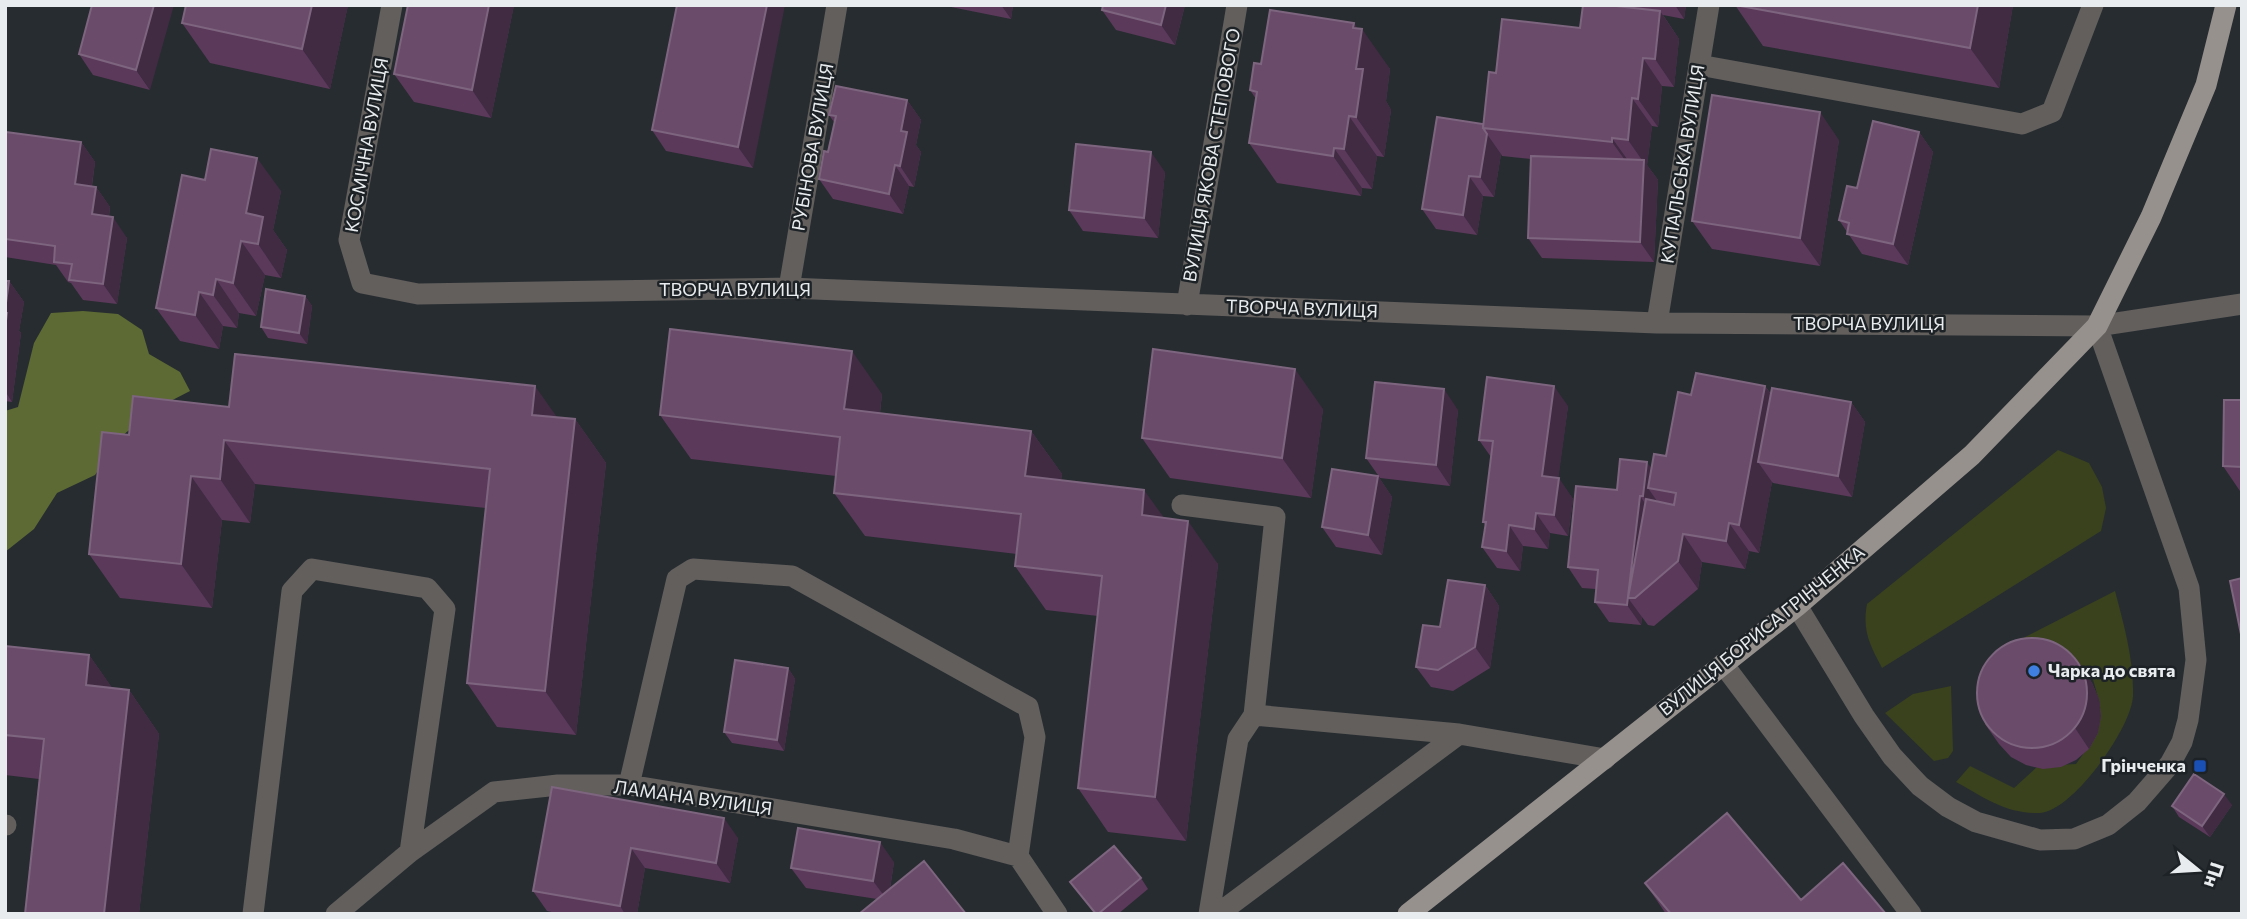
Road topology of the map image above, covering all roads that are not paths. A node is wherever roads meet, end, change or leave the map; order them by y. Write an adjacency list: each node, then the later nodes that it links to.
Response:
1 (392, 5): 8 (street, КОСМІЧНА ВУЛИЦЯ)
2 (837, 5): 9 (street, РУБІНОВА ВУЛИЦЯ)
3 (1237, 5): 11 (street, ВУЛИЦЯ ЯКОВА СТЕПОВОГО)
4 (1709, 5): 7 (street, КУПАЛЬСЬКА ВУЛИЦЯ)
5 (2093, 5): 7 (street)
6 (2226, 5): 13 (main road, ВУЛИЦЯ БОРИСА ГРІНЧЕНКА)
7 (1699, 65): 12 (street, КУПАЛЬСЬКА ВУЛИЦЯ)
8 (362, 284): 9 (street, ТВОРЧА ВУЛИЦЯ)
9 (789, 288): 11 (street, ТВОРЧА ВУЛИЦЯ)
10 (2242, 304): 13 (street, ТВОРЧА ВУЛИЦЯ)
11 (1186, 305): 12 (street, ТВОРЧА ВУЛИЦЯ)
12 (1657, 323): 13 (street, ТВОРЧА ВУЛИЦЯ)
13 (2097, 326): 15 (main road, ВУЛИЦЯ БОРИСА ГРІНЧЕНКА); 15 (street)
14 (1182, 505): 17 (street)
15 (1797, 606): 16 (main road, ВУЛИЦЯ БОРИСА ГРІНЧЕНКА)
16 (1723, 664): 19 (main road, ВУЛИЦЯ БОРИСА ГРІНЧЕНКА); 29 (street)
17 (1254, 715): 18 (street); 26 (street)
18 (1459, 734): 19 (street); 27 (street)
19 (1605, 759): 28 (main road, ВУЛИЦЯ БОРИСА ГРІНЧЕНКА)
20 (629, 785): 21 (street, ЛАМАНА ВУЛИЦЯ); 22 (street, ЛАМАНА ВУЛИЦЯ); 22 (street)
21 (410, 852): 23 (street); 24 (street, ЛАМАНА ВУЛИЦЯ)
22 (1018, 856): 25 (street)
23 (253, 914)
24 (336, 914)
25 (1056, 914)
26 (1209, 914)
27 (1218, 914)
28 (1408, 914)
29 (1911, 914)

